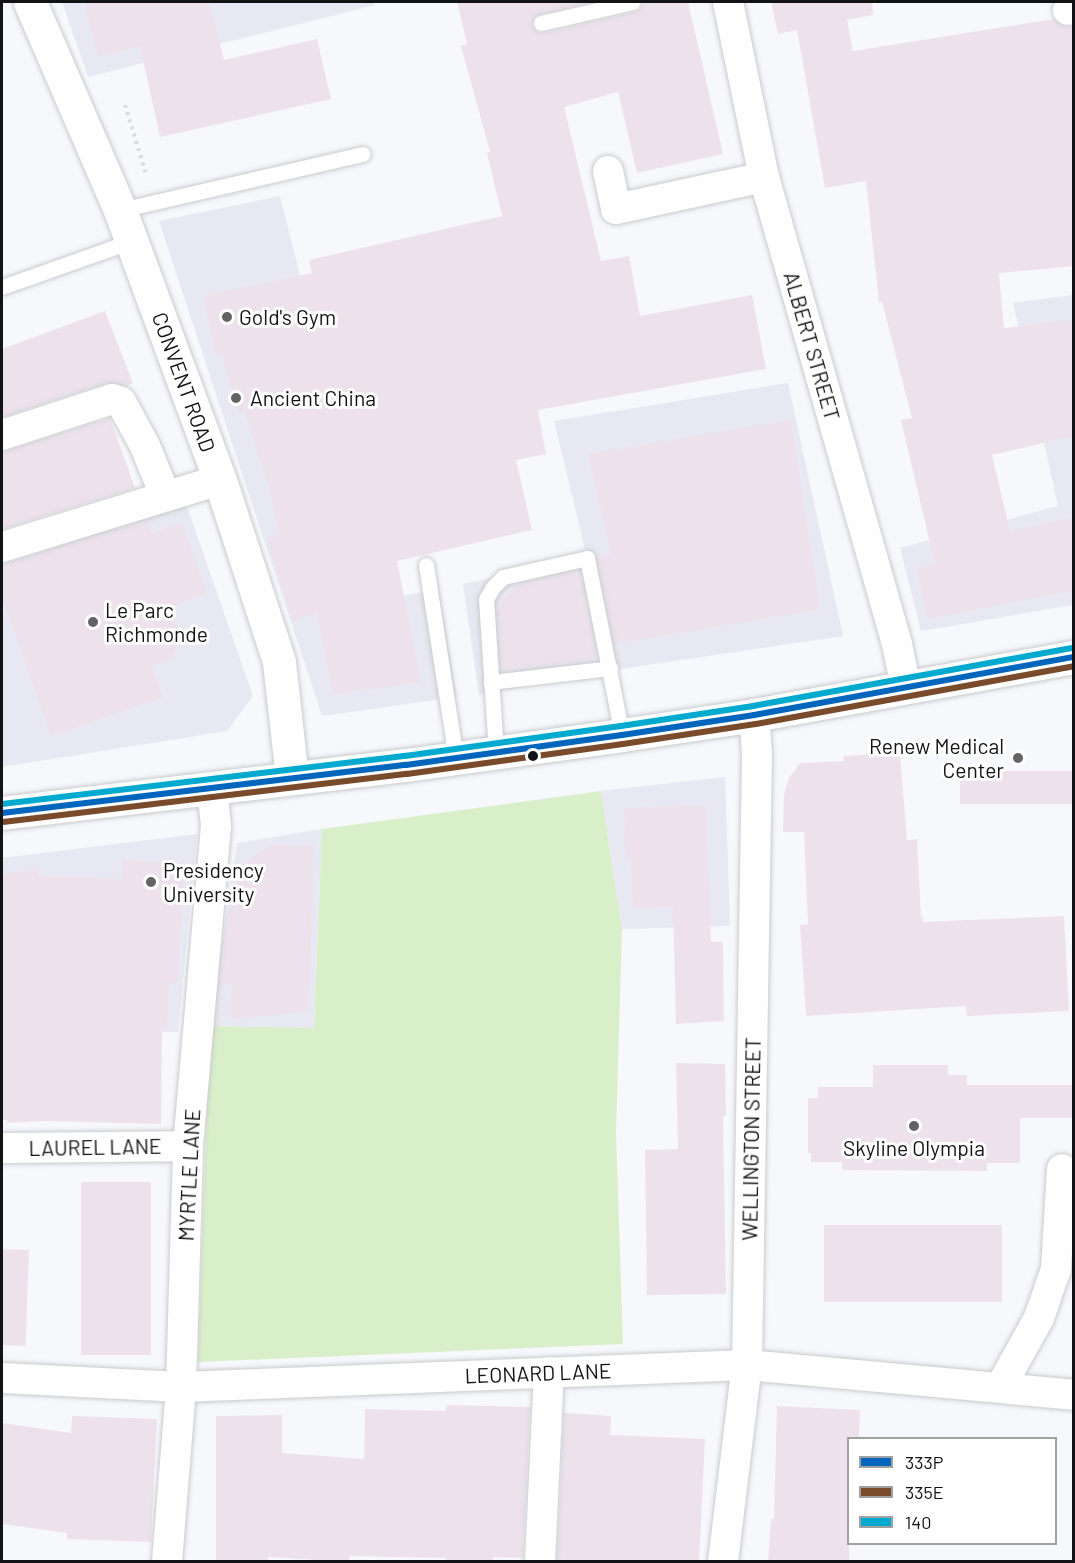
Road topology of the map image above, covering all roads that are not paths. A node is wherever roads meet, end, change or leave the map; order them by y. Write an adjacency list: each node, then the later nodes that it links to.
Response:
1 (30, 2): 8 (main road, CONVENT ROAD)
2 (633, 2): 4 (lane)
3 (728, 2): 7 (street, ALBERT STREET)
4 (541, 23)
5 (363, 154): 8 (lane)
6 (608, 171): 7 (street)
7 (764, 177): 19 (street, ALBERT STREET)
8 (120, 210): 9 (main road, CONVENT ROAD)
9 (132, 241): 10 (lane); 12 (main road, CONVENT ROAD)
10 (2, 287)
11 (2, 435): 13 (street)
12 (220, 480): 13 (street); 24 (main road, CONVENT ROAD)
13 (165, 495): 14 (street)
14 (2, 547)
15 (426, 565): 23 (lane)
16 (1074, 657): 19 (main road)
17 (610, 668): 18 (lane); 18 (lane); 21 (lane)
18 (491, 682): 22 (lane)
19 (906, 688): 20 (main road)
20 (754, 715): 21 (main road); 30 (street, WELLINGTON STREET)
21 (621, 735): 22 (main road)
22 (496, 753): 23 (main road)
23 (456, 758): 24 (main road)
24 (292, 777): 25 (main road)
25 (212, 788): 26 (main road); 27 (street, MYRTLE LANE)
26 (2, 813)
27 (188, 1146): 28 (street, LAUREL LANE); 34 (street, MYRTLE LANE)
28 (2, 1148)
29 (1062, 1169): 33 (street)
30 (747, 1365): 31 (street, LEONARD LANE); 33 (street, LEONARD LANE); 38 (street, WELLINGTON STREET)
31 (549, 1372): 34 (street, LEONARD LANE); 37 (street)
32 (2, 1378): 34 (street, LEONARD LANE)
33 (1001, 1386): 35 (street, LEONARD LANE)
34 (181, 1387): 36 (street, MYRTLE LANE)
35 (1074, 1395)
36 (167, 1562)
37 (540, 1562)
38 (723, 1562)

